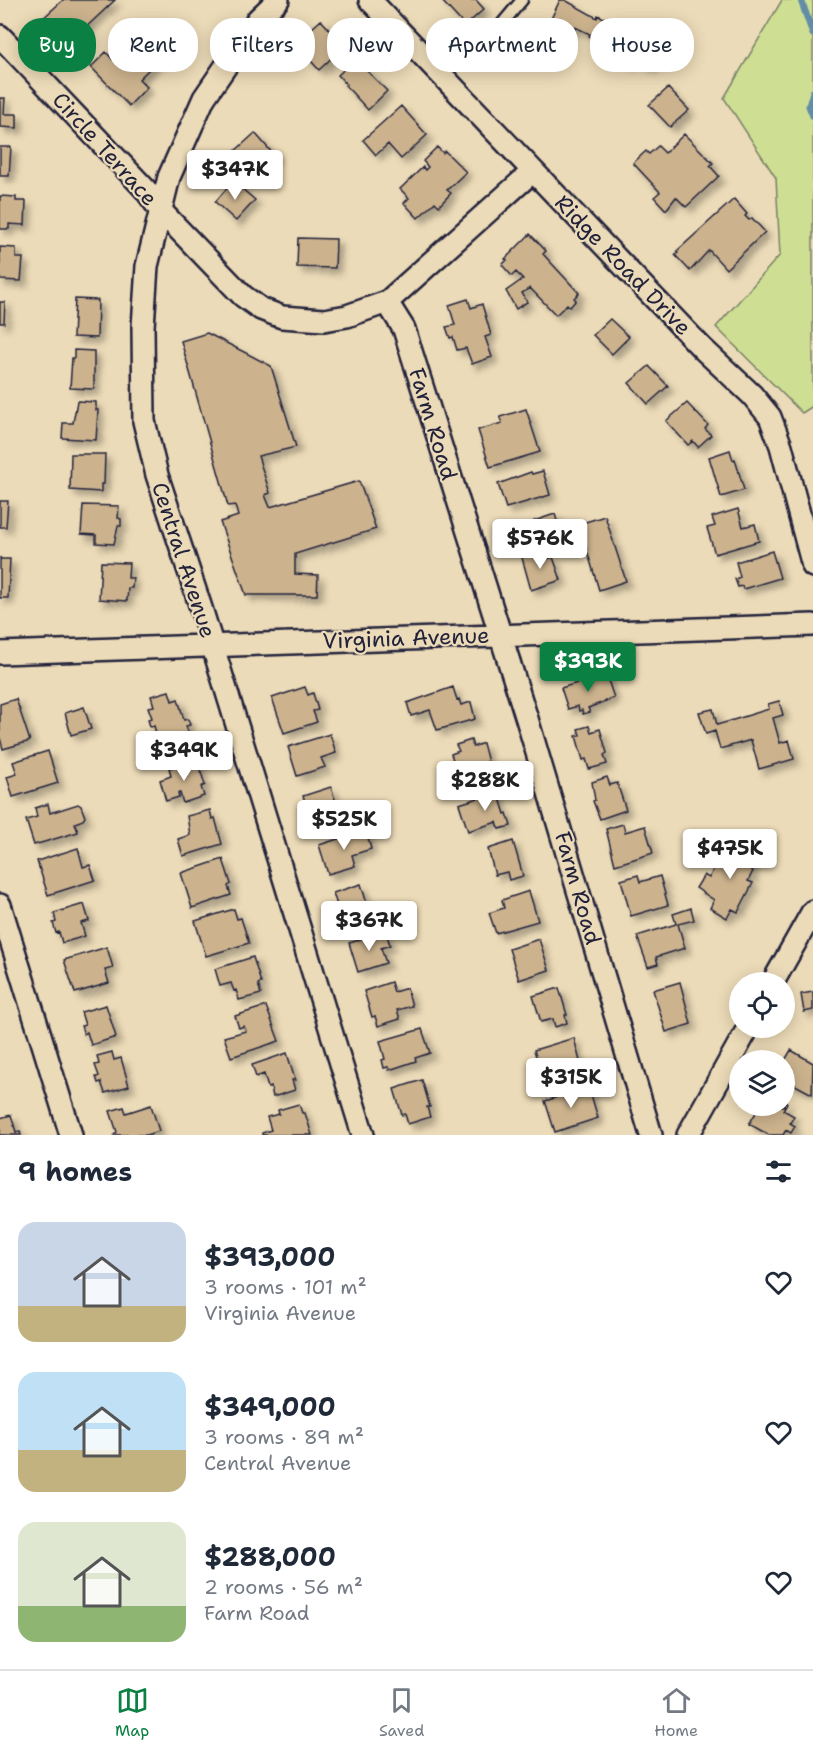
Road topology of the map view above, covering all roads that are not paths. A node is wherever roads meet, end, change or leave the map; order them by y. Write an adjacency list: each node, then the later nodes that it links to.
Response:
1 (278, 0): 9 (street, Central Avenue)
2 (370, 0): 6 (street, Ridge Road Drive)
3 (522, 0): 4 (lane)
4 (507, 18)
5 (0, 36): 9 (street, Circle Terrace)
6 (426, 59)
7 (438, 72): 8 (street, Ridge Road Drive)
8 (532, 171): 10 (street, Circle Terrace); 11 (street, Ridge Road Drive)
9 (161, 211): 10 (street, Circle Terrace); 14 (street, Central Avenue)
10 (387, 302): 13 (street, Farm Road)
11 (813, 566)
12 (813, 624): 13 (street, Virginia Avenue)
13 (500, 635): 14 (street, Virginia Avenue); 22 (street, Farm Road)
14 (212, 645): 15 (street, Virginia Avenue); 21 (street, Central Avenue)
15 (0, 653)
16 (0, 905): 20 (street)
17 (813, 911): 18 (street)
18 (779, 972)
19 (742, 1038): 23 (street)
20 (71, 1135)
21 (363, 1135)
22 (651, 1135)
23 (688, 1135)

